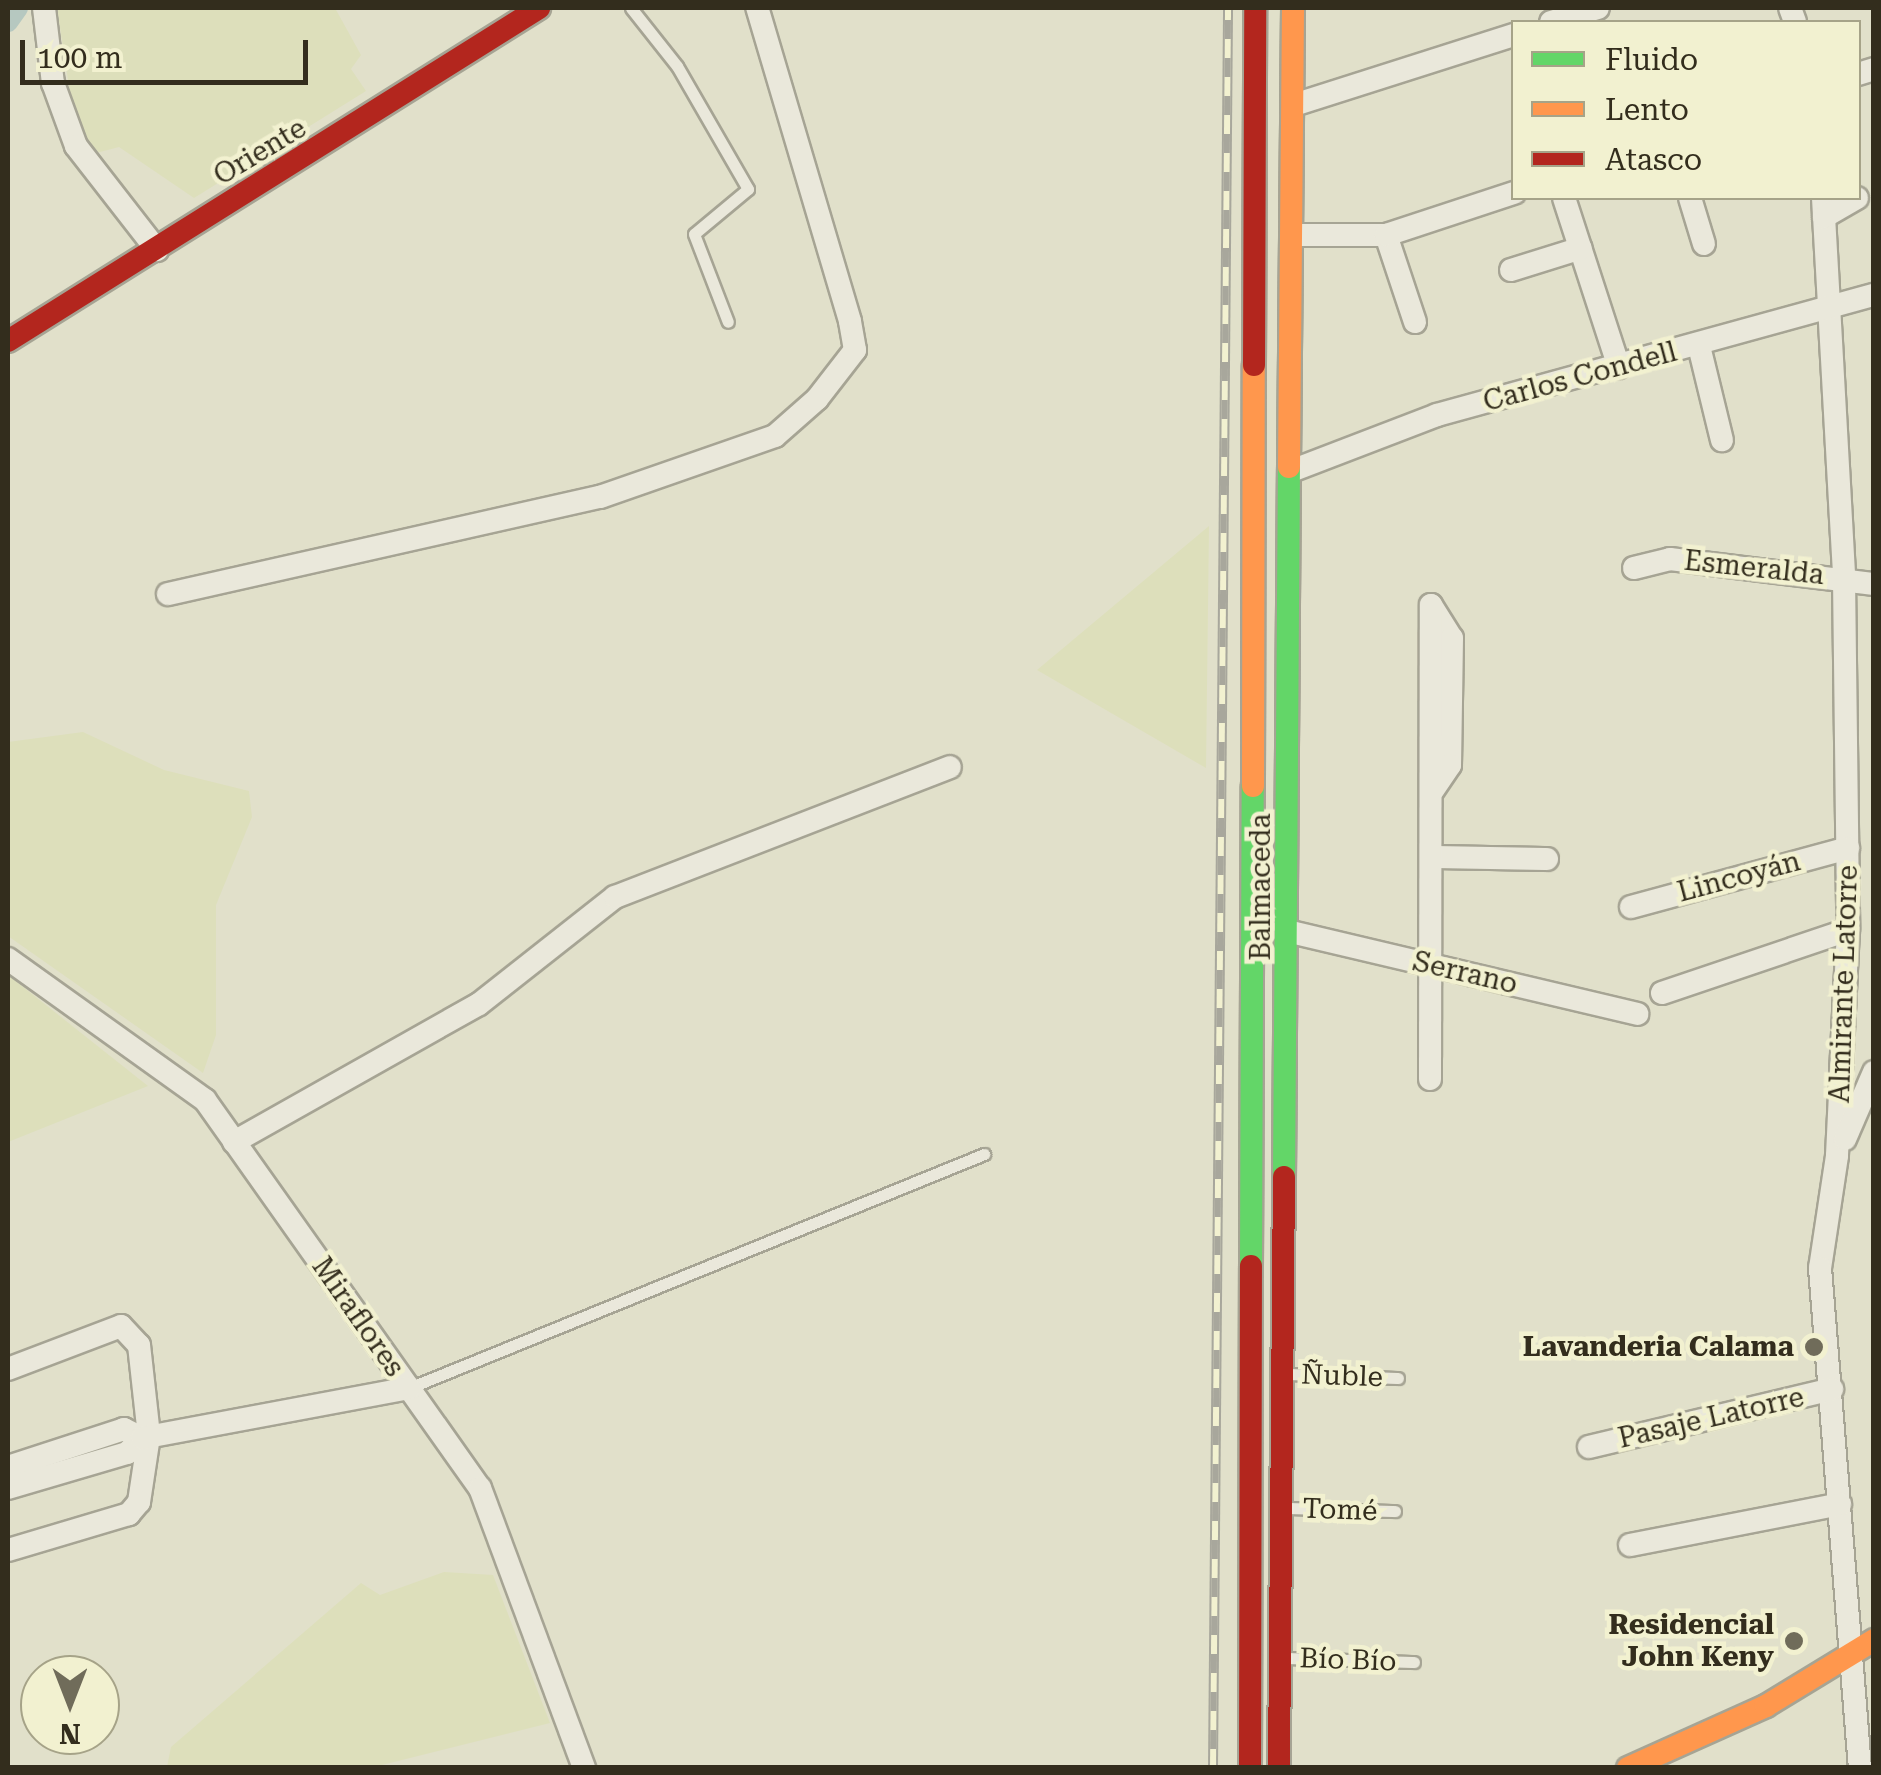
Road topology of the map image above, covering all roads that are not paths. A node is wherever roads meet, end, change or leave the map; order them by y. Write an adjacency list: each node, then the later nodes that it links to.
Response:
1 (44, 8): 19 (street)
2 (539, 8): 19 (main road, Oriente)
3 (631, 8): 23 (lane)
4 (757, 8): 33 (street)
5 (1255, 8): 71 (main road, Balmaceda)
6 (1293, 8): 10 (main road, Balmaceda)
7 (1598, 8): 8 (street)
8 (1559, 20)
9 (1511, 35): 10 (street)
10 (1294, 104): 15 (main road, Balmaceda)
11 (1511, 195): 16 (street)
12 (1565, 200): 18 (street)
13 (1691, 200): 17 (street)
14 (1824, 207): 22 (street, Almirante Latorre)
15 (1293, 235): 16 (street); 29 (main road, Balmaceda)
16 (1386, 235): 24 (street)
17 (1704, 244)
18 (1581, 248): 20 (street); 27 (street)
19 (157, 250): 25 (main road, Oriente)
20 (1511, 270)
21 (1874, 295): 22 (street, Carlos Condell)
22 (1834, 312): 26 (street, Carlos Condell); 31 (street, Almirante Latorre)
23 (728, 322)
24 (1415, 322)
25 (8, 341)
26 (1700, 346): 27 (street, Carlos Condell); 28 (street)
27 (1619, 367): 29 (street, Carlos Condell)
28 (1722, 440)
29 (1291, 471): 41 (main road, Balmaceda)
30 (1634, 568): 31 (street, Esmeralda)
31 (1844, 578): 32 (street, Esmeralda); 36 (street, Almirante Latorre)
32 (1874, 584)
33 (168, 594)
34 (950, 767): 49 (street)
35 (1433, 790): 35 (street); 37 (street)
36 (1848, 848): 39 (street, Lincoyán); 40 (street, Almirante Latorre)
37 (1433, 857): 38 (street); 43 (street)
38 (1547, 859)
39 (1631, 907)
40 (1848, 930): 44 (street); 46 (street, Almirante Latorre)
41 (1292, 932): 43 (street, Serrano); 53 (main road, Balmaceda)
42 (8, 959): 49 (street, Miraflores)
43 (1434, 965): 45 (street, Serrano); 48 (street)
44 (1662, 993)
45 (1637, 1014)
46 (1843, 1073): 47 (street); 51 (street, Almirante Latorre)
47 (1872, 1077): 51 (street)
48 (1430, 1079)
49 (234, 1142): 55 (street, Miraflores)
50 (984, 1154): 55 (lane)
51 (1837, 1156): 56 (street, Almirante Latorre)
52 (8, 1369): 57 (street)
53 (1287, 1374): 54 (lane, Ñuble); 62 (main road, Balmaceda)
54 (1398, 1378)
55 (408, 1388): 57 (street); 70 (street, Miraflores)
56 (1832, 1390): 58 (street, Pasaje Latorre); 61 (street, Almirante Latorre)
57 (145, 1437): 59 (street); 60 (street); 65 (street)
58 (1590, 1447)
59 (8, 1467)
60 (8, 1488)
61 (1840, 1504): 64 (street); 67 (street, Almirante Latorre)
62 (1285, 1508): 63 (lane, Tomé); 68 (main road, Balmaceda)
63 (1395, 1511)
64 (1630, 1545)
65 (8, 1550)
66 (1874, 1640): 67 (main road)
67 (1852, 1652): 73 (main road); 74 (street, Almirante Latorre)
68 (1282, 1658): 69 (lane, Bío Bío); 72 (main road, Balmaceda)
69 (1414, 1662)
70 (584, 1768)
71 (1250, 1768)
72 (1279, 1768)
73 (1628, 1768)
74 (1860, 1768)

